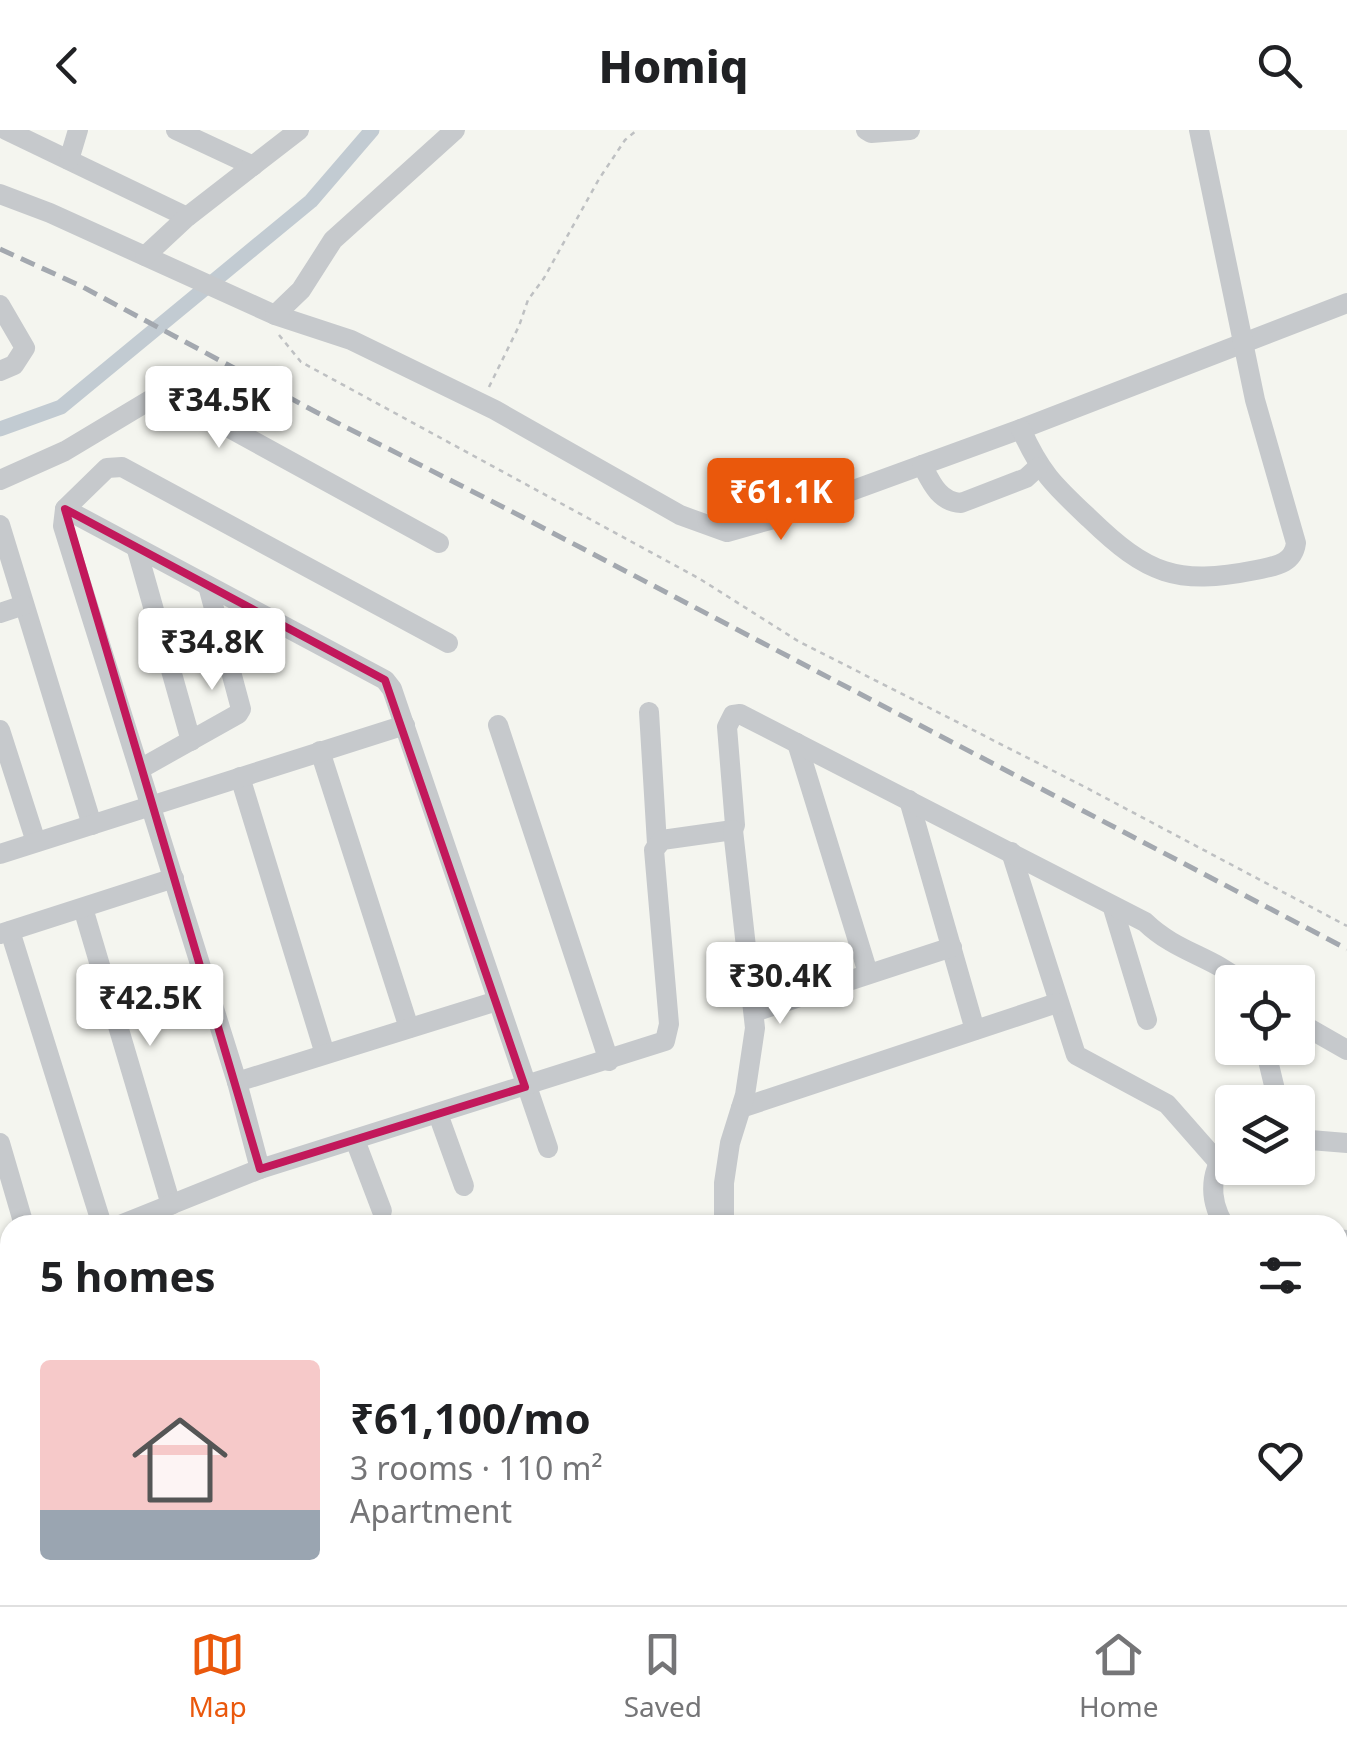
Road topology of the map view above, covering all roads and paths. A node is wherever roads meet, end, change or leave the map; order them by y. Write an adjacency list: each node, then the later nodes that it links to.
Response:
1 (6, 130): 10 (street)
2 (78, 130): 10 (street)
3 (176, 130): 11 (street)
4 (299, 130): 11 (street)
5 (455, 130): 17 (street)
6 (636, 130): 20 (path)
7 (866, 130): 8 (street)
8 (910, 130)
9 (1198, 130): 18 (street)
10 (69, 160): 13 (street)
11 (253, 166): 13 (street)
12 (0, 194): 14 (street)
13 (187, 217): 14 (street)
14 (145, 256): 17 (street)
15 (1347, 303): 18 (street)
16 (0, 305): 19 (street)
17 (274, 315): 20 (street); 53 (path)
18 (1243, 344): 21 (street); 23 (street)
19 (0, 372)
20 (481, 403): 22 (street)
21 (1021, 429): 22 (street); 23 (street)
22 (922, 466): 23 (street)
23 (1038, 468)
24 (0, 480): 27 (street)
25 (65, 509): 28 (street); 32 (street); 40 (street)
26 (0, 525): 30 (street)
27 (439, 543)
28 (137, 550): 29 (street); 37 (street)
29 (208, 586): 34 (street); 37 (street)
30 (24, 604): 31 (street); 44 (street)
31 (0, 613)
32 (448, 643)
33 (649, 712): 47 (street)
34 (405, 724): 39 (street); 58 (street)
35 (498, 725): 67 (street)
36 (0, 730): 46 (street)
37 (191, 741): 40 (street)
38 (797, 743): 42 (street); 45 (street); 57 (street)
39 (320, 751): 41 (street); 62 (street)
40 (140, 769): 43 (street)
41 (240, 776): 43 (street); 66 (street)
42 (909, 800): 48 (street); 55 (street)
43 (152, 805): 44 (street); 50 (street)
44 (92, 824): 46 (street)
45 (733, 830): 47 (street); 60 (street)
46 (36, 842): 49 (street)
47 (657, 844): 67 (street)
48 (1011, 852): 52 (street); 59 (street)
49 (0, 854)
50 (174, 878): 51 (street); 68 (street)
51 (82, 908): 54 (street); 81 (street)
52 (1114, 908): 56 (street); 61 (street)
53 (1347, 926)
54 (5, 932): 84 (street)
55 (952, 946): 57 (street); 63 (street)
56 (1215, 965)
57 (868, 974): 60 (street)
58 (497, 1001): 62 (street); 69 (street)
59 (1057, 1003): 63 (street); 76 (street)
60 (754, 1012): 70 (street)
61 (1147, 1020)
62 (408, 1028): 66 (street)
63 (975, 1030): 70 (street)
64 (1315, 1032): 65 (street)
65 (1347, 1050)
66 (325, 1054): 68 (street)
67 (609, 1061): 69 (street)
68 (237, 1082): 78 (street)
69 (525, 1087): 71 (street); 77 (street)
70 (741, 1108): 86 (street)
71 (438, 1114): 72 (street); 80 (street)
72 (355, 1140): 78 (street); 82 (street)
73 (1315, 1140): 74 (street)
74 (1347, 1143)
75 (0, 1144): 83 (street)
76 (1215, 1145)
77 (548, 1148)
78 (260, 1169): 81 (street)
79 (1215, 1176): 87 (street)
80 (464, 1186)
81 (170, 1205): 85 (street)
82 (382, 1211)
83 (21, 1215)
84 (99, 1215)
85 (145, 1215)
86 (724, 1215)
87 (1219, 1215)

